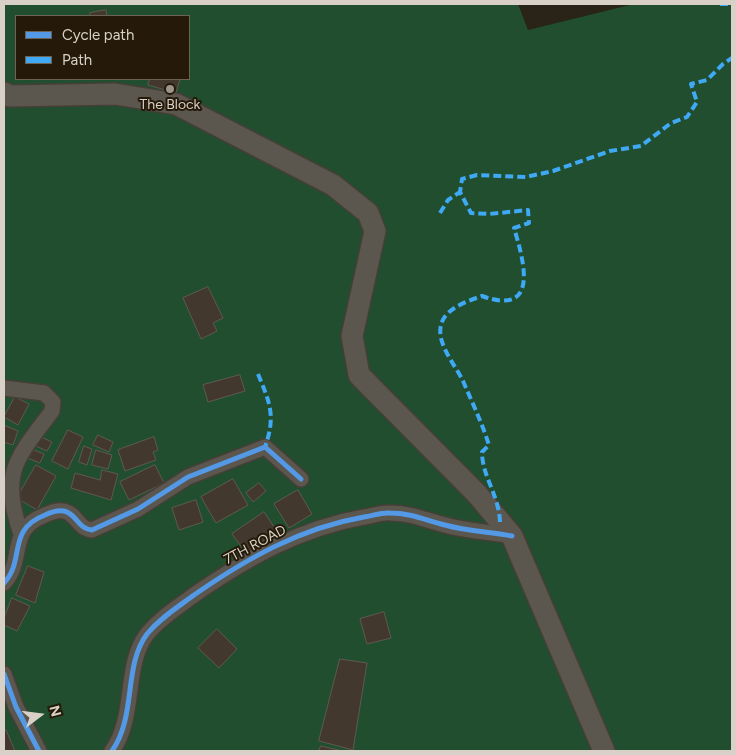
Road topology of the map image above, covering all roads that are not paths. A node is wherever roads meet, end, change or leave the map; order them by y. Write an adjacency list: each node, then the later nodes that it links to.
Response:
1 (4, 93): 5 (main road)
2 (4, 388): 4 (street)
3 (301, 479): 4 (street)
4 (21, 534): 6 (street)
5 (512, 536): 9 (street, 7TH ROAD); 10 (main road)
6 (4, 583)
7 (4, 674): 8 (street)
8 (39, 751)
9 (112, 751)
10 (604, 751)

